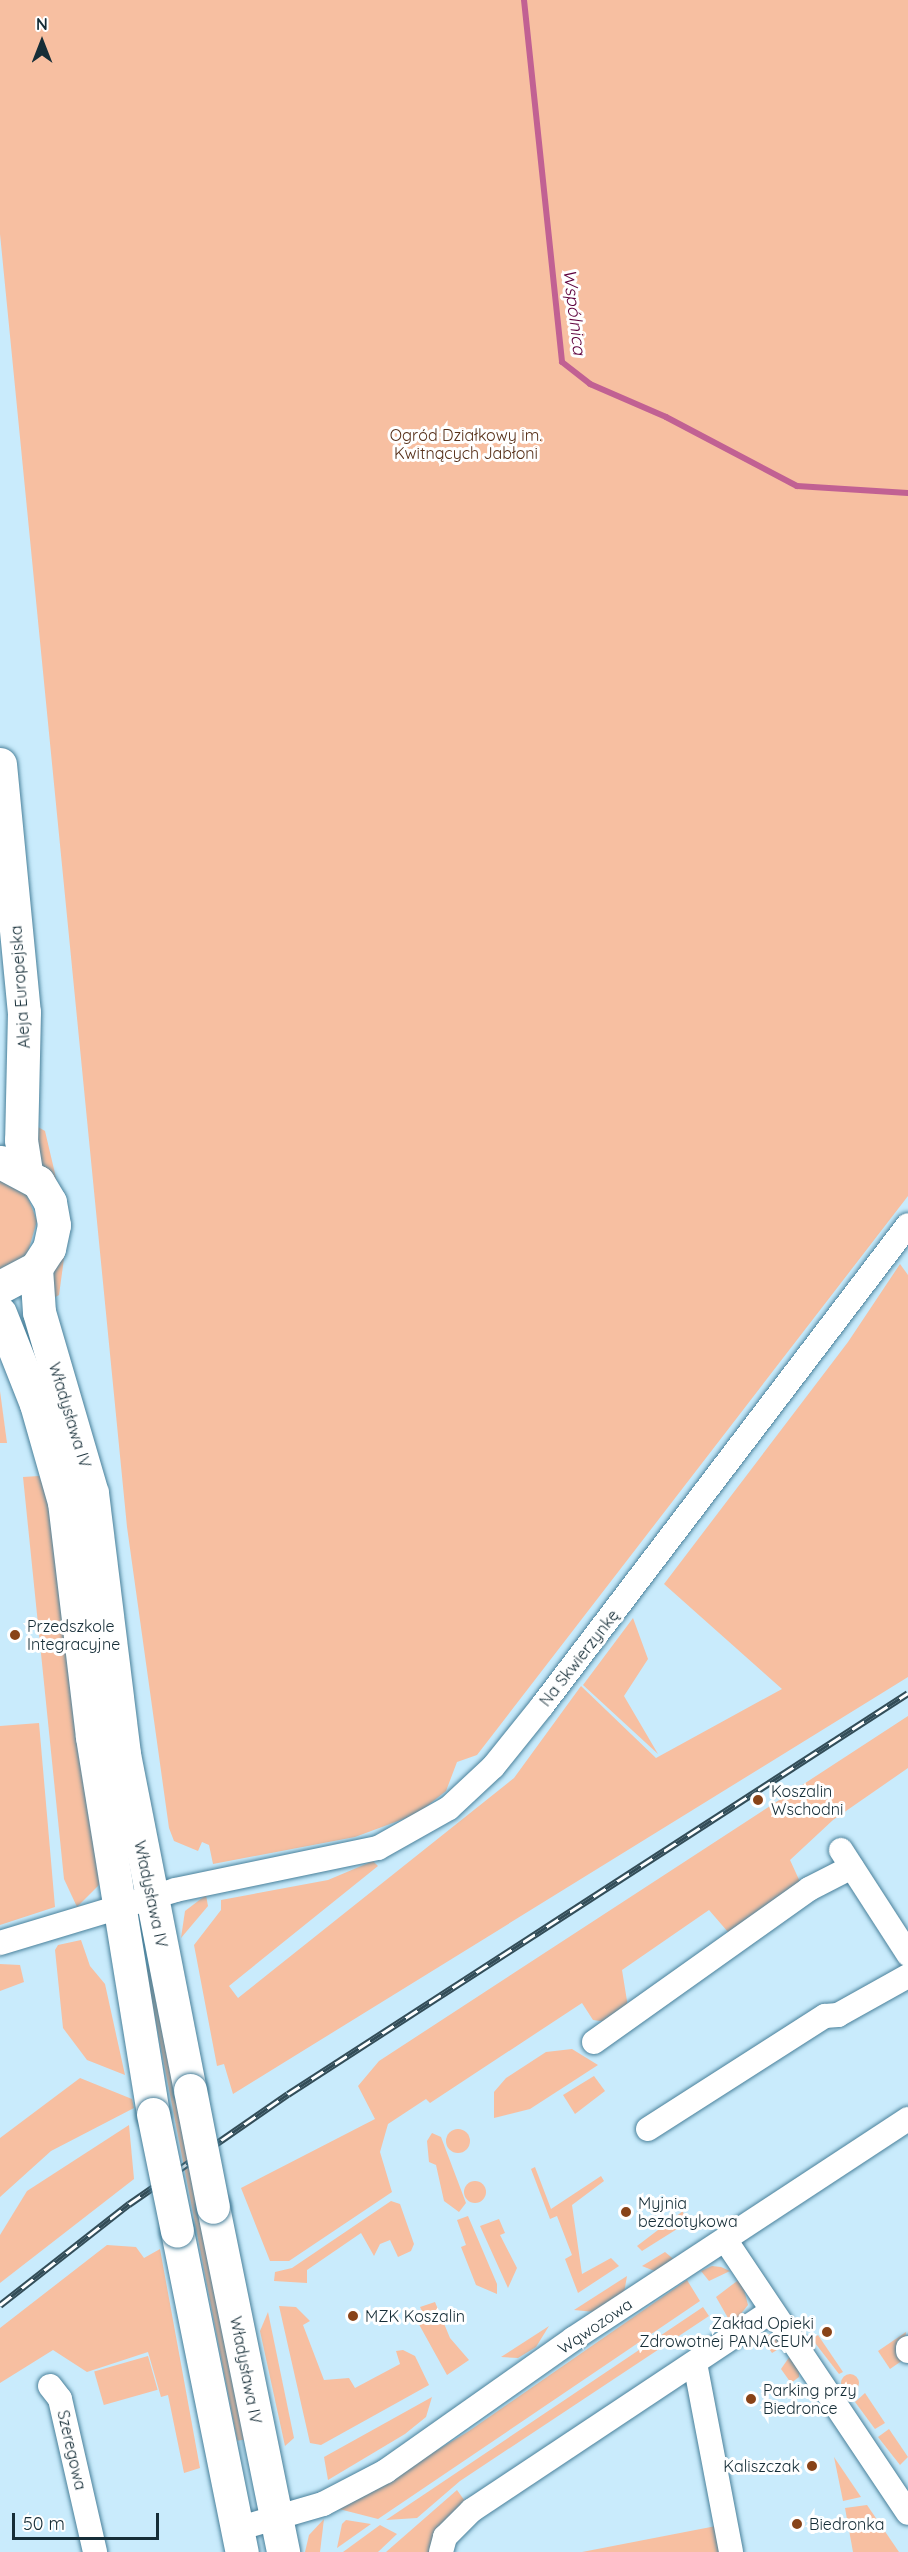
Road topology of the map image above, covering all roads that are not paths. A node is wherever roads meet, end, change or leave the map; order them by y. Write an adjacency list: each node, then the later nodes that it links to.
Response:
1 (0, 764): 2 (main road, Aleja Europejska)
2 (13, 1167): 4 (main road)
3 (908, 1225): 7 (street, Na Skwierzynkę)
4 (36, 1268): 5 (main road); 7 (main road, Władysława IV)
5 (0, 1287)
6 (0, 1312): 7 (main road, Władysława IV)
7 (136, 1900): 8 (street, Władysława IV); 19 (main road, Władysława IV, bridge); 20 (main road, Władysława IV, bridge)
8 (0, 1943)
9 (908, 1954): 11 (street)
10 (908, 1976): 13 (street)
11 (594, 2042)
12 (908, 2119): 14 (street, Wąwozowa)
13 (648, 2129)
14 (726, 2241): 15 (street); 19 (street, Wąwozowa)
15 (771, 2311): 16 (street); 18 (street)
16 (695, 2362): 23 (street); 24 (street)
17 (50, 2386): 21 (street, Szeregowa)
18 (908, 2513)
19 (277, 2520): 20 (street, Władysława IV); 22 (main road, Władysława IV)
20 (239, 2541)
21 (95, 2552)
22 (283, 2552)
23 (441, 2552)
24 (731, 2552)

